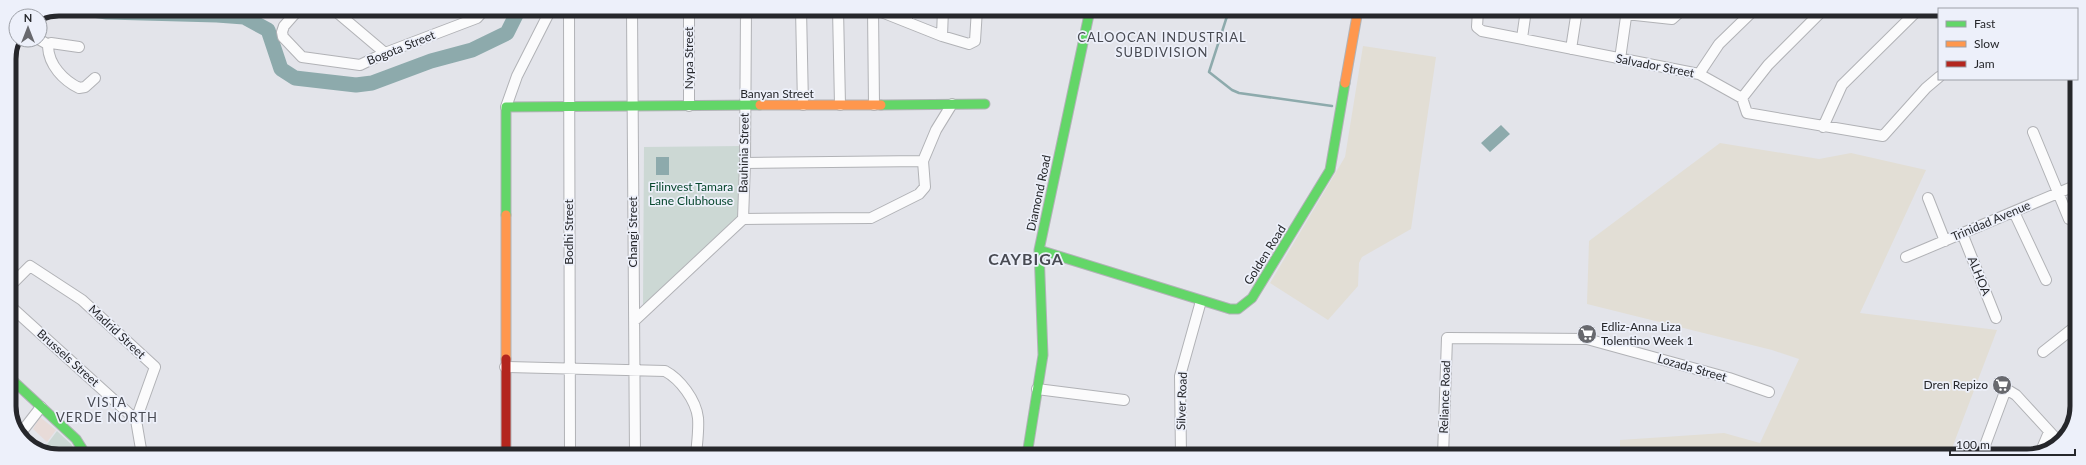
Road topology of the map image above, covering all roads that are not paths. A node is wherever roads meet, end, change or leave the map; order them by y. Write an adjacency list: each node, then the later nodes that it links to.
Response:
1 (293, 16): 33 (street, Bogota Street)
2 (341, 16): 33 (street)
3 (479, 16): 33 (street, Bogota Street)
4 (547, 16): 46 (street)
5 (568, 16): 47 (street, Bodhi Street)
6 (632, 16): 48 (street, Changi Street)
7 (689, 16): 44 (street, Nypa Street)
8 (746, 16): 45 (street, Bauhinia Street)
9 (801, 16): 41 (street)
10 (838, 16): 42 (street)
11 (873, 16): 43 (street)
12 (893, 16): 27 (street)
13 (907, 16): 27 (street)
14 (943, 16): 28 (street)
15 (976, 16): 28 (street)
16 (1089, 16): 61 (street, Diamond Road)
17 (1357, 16): 65 (street, Golden Road)
18 (1478, 16): 29 (street, Salvador Street)
19 (1525, 16): 29 (street)
20 (1576, 16): 32 (street)
21 (1626, 16): 34 (street)
22 (1657, 16): 23 (street)
23 (1674, 16)
24 (1748, 16): 35 (street)
25 (1817, 16): 38 (street)
26 (1912, 16): 49 (street)
27 (907, 21): 28 (street)
28 (942, 36)
29 (1522, 38): 32 (street, Salvador Street)
30 (49, 45): 31 (street); 36 (street)
31 (79, 47)
32 (1571, 49): 34 (street, Salvador Street)
33 (385, 53)
34 (1620, 60): 35 (street, Salvador Street)
35 (1699, 74): 38 (street, Salvador Street)
36 (95, 78)
37 (1938, 78): 49 (street)
38 (1742, 98): 49 (street)
39 (952, 104): 40 (street, Banyan Street); 43 (street, Banyan Street); 51 (street)
40 (985, 104)
41 (803, 105): 42 (street, Banyan Street); 45 (street, Banyan Street)
42 (840, 105): 43 (street, Banyan Street)
43 (874, 105)
44 (689, 106): 45 (street, Banyan Street); 48 (street, Banyan Street)
45 (745, 106): 52 (street, Bauhinia Street)
46 (506, 107): 47 (street, Banyan Street); 72 (street)
47 (569, 107): 48 (street, Banyan Street); 73 (street, Bodhi Street)
48 (632, 107): 68 (street, Changi Street)
49 (1822, 127)
50 (2033, 132): 54 (street)
51 (923, 161): 52 (street); 57 (street)
52 (745, 163): 57 (street, Bauhinia Street)
53 (2070, 188): 54 (street, Trinidad Avenue)
54 (2057, 194): 56 (street, Trinidad Avenue); 58 (street)
55 (1928, 198): 60 (street)
56 (2014, 212): 59 (street, Trinidad Avenue); 64 (street)
57 (743, 219): 68 (street)
58 (2069, 219)
59 (1962, 233): 60 (street, Trinidad Avenue); 67 (street, ALHOA)
60 (1945, 241): 62 (street, Trinidad Avenue)
61 (1039, 250): 65 (street, Golden Road); 76 (street, Diamond Road)
62 (1906, 257)
63 (16, 280): 80 (street, Madrid Street)
64 (2046, 280)
65 (1201, 301): 92 (street, Silver Road)
66 (16, 311): 80 (street, Brussels Street)
67 (1996, 318)
68 (634, 321): 74 (street, Changi Street)
69 (2070, 331): 71 (street)
70 (1447, 338): 77 (street, Lozada Street); 93 (street, Reliance Road)
71 (2043, 352)
72 (505, 367): 73 (street); 87 (street)
73 (568, 369): 74 (street); 88 (street, Bodhi Street)
74 (634, 370): 89 (street, Changi Street); 90 (street)
75 (16, 384): 79 (street)
76 (1037, 389): 78 (street); 91 (street, Diamond Road)
77 (1769, 392)
78 (1124, 400)
79 (41, 407): 81 (street); 85 (street)
80 (136, 420): 86 (street)
81 (23, 430)
82 (2049, 432): 83 (street); 84 (street); 94 (street)
83 (2055, 438)
84 (2043, 446)
85 (82, 449)
86 (141, 449)
87 (506, 449)
88 (570, 449)
89 (635, 449)
90 (696, 449)
91 (1028, 449)
92 (1181, 449)
93 (1443, 449)
94 (1984, 449)

